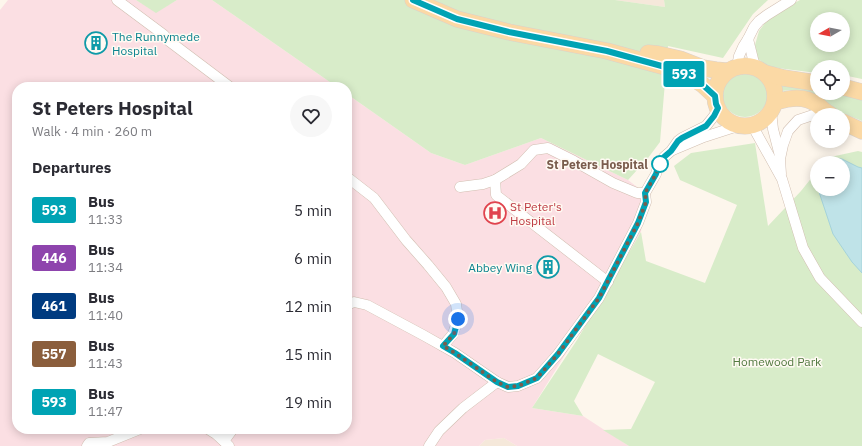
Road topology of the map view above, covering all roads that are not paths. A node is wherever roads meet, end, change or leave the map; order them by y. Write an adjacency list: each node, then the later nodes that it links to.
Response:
1 (117, 0): 8 (street)
2 (413, 0): 5 (main road)
3 (791, 0): 4 (street)
4 (748, 39): 6 (street); 7 (street)
5 (607, 51): 6 (main road); 12 (main road)
6 (732, 69): 7 (main road); 12 (main road)
7 (760, 70): 9 (main road); 13 (main road)
8 (223, 82)
9 (810, 82)
10 (850, 89): 11 (main road)
11 (862, 92)
12 (717, 102): 16 (main road); 19 (street)
13 (773, 106): 14 (main road); 16 (main road); 20 (street)
14 (821, 108)
15 (810, 117): 20 (street)
16 (746, 125): 19 (street); 21 (street)
17 (850, 126): 18 (main road)
18 (862, 132)
19 (671, 151): 25 (street)
20 (780, 159): 21 (street)
21 (782, 179): 28 (street)
22 (496, 180): 24 (street); 25 (street); 26 (street)
23 (352, 181): 29 (street)
24 (460, 187)
25 (645, 193): 26 (street)
26 (608, 282): 30 (street)
27 (352, 303): 29 (street)
28 (862, 322)
29 (443, 346): 30 (street)
30 (497, 382): 36 (street)
31 (128, 434): 35 (street)
32 (214, 434): 34 (street)
33 (231, 434): 34 (street)
34 (226, 444)
35 (87, 446)
36 (429, 446)

